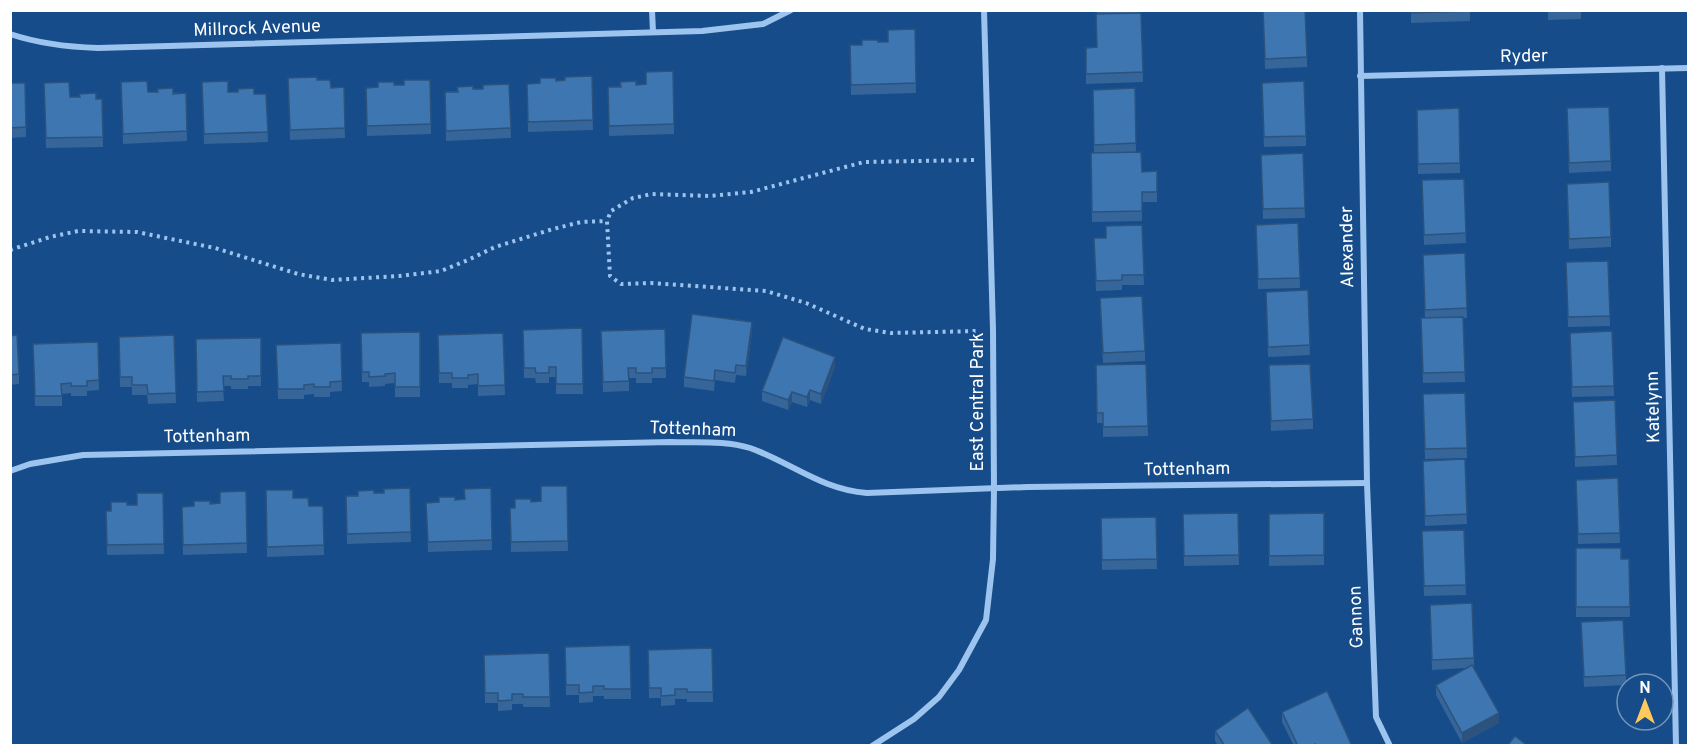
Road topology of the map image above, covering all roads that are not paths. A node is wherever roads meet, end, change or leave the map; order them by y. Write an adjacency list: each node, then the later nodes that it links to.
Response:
1 (652, 10): 5 (street)
2 (791, 10): 5 (street, Millrock Avenue)
3 (984, 10): 12 (street, East Central Park)
4 (1360, 10): 9 (street, Alexander)
5 (653, 32): 6 (street, Millrock Avenue)
6 (10, 34)
7 (1662, 68): 8 (street, Ryder); 9 (street, Ryder); 15 (street, Katelynn)
8 (1689, 68)
9 (1360, 76): 11 (street, Alexander)
10 (10, 471): 12 (street, Tottenham)
11 (1367, 483): 12 (street, Tottenham); 14 (street, Gannon)
12 (994, 489): 13 (street, East Central Park)
13 (872, 746)
14 (1390, 746)
15 (1676, 746)

